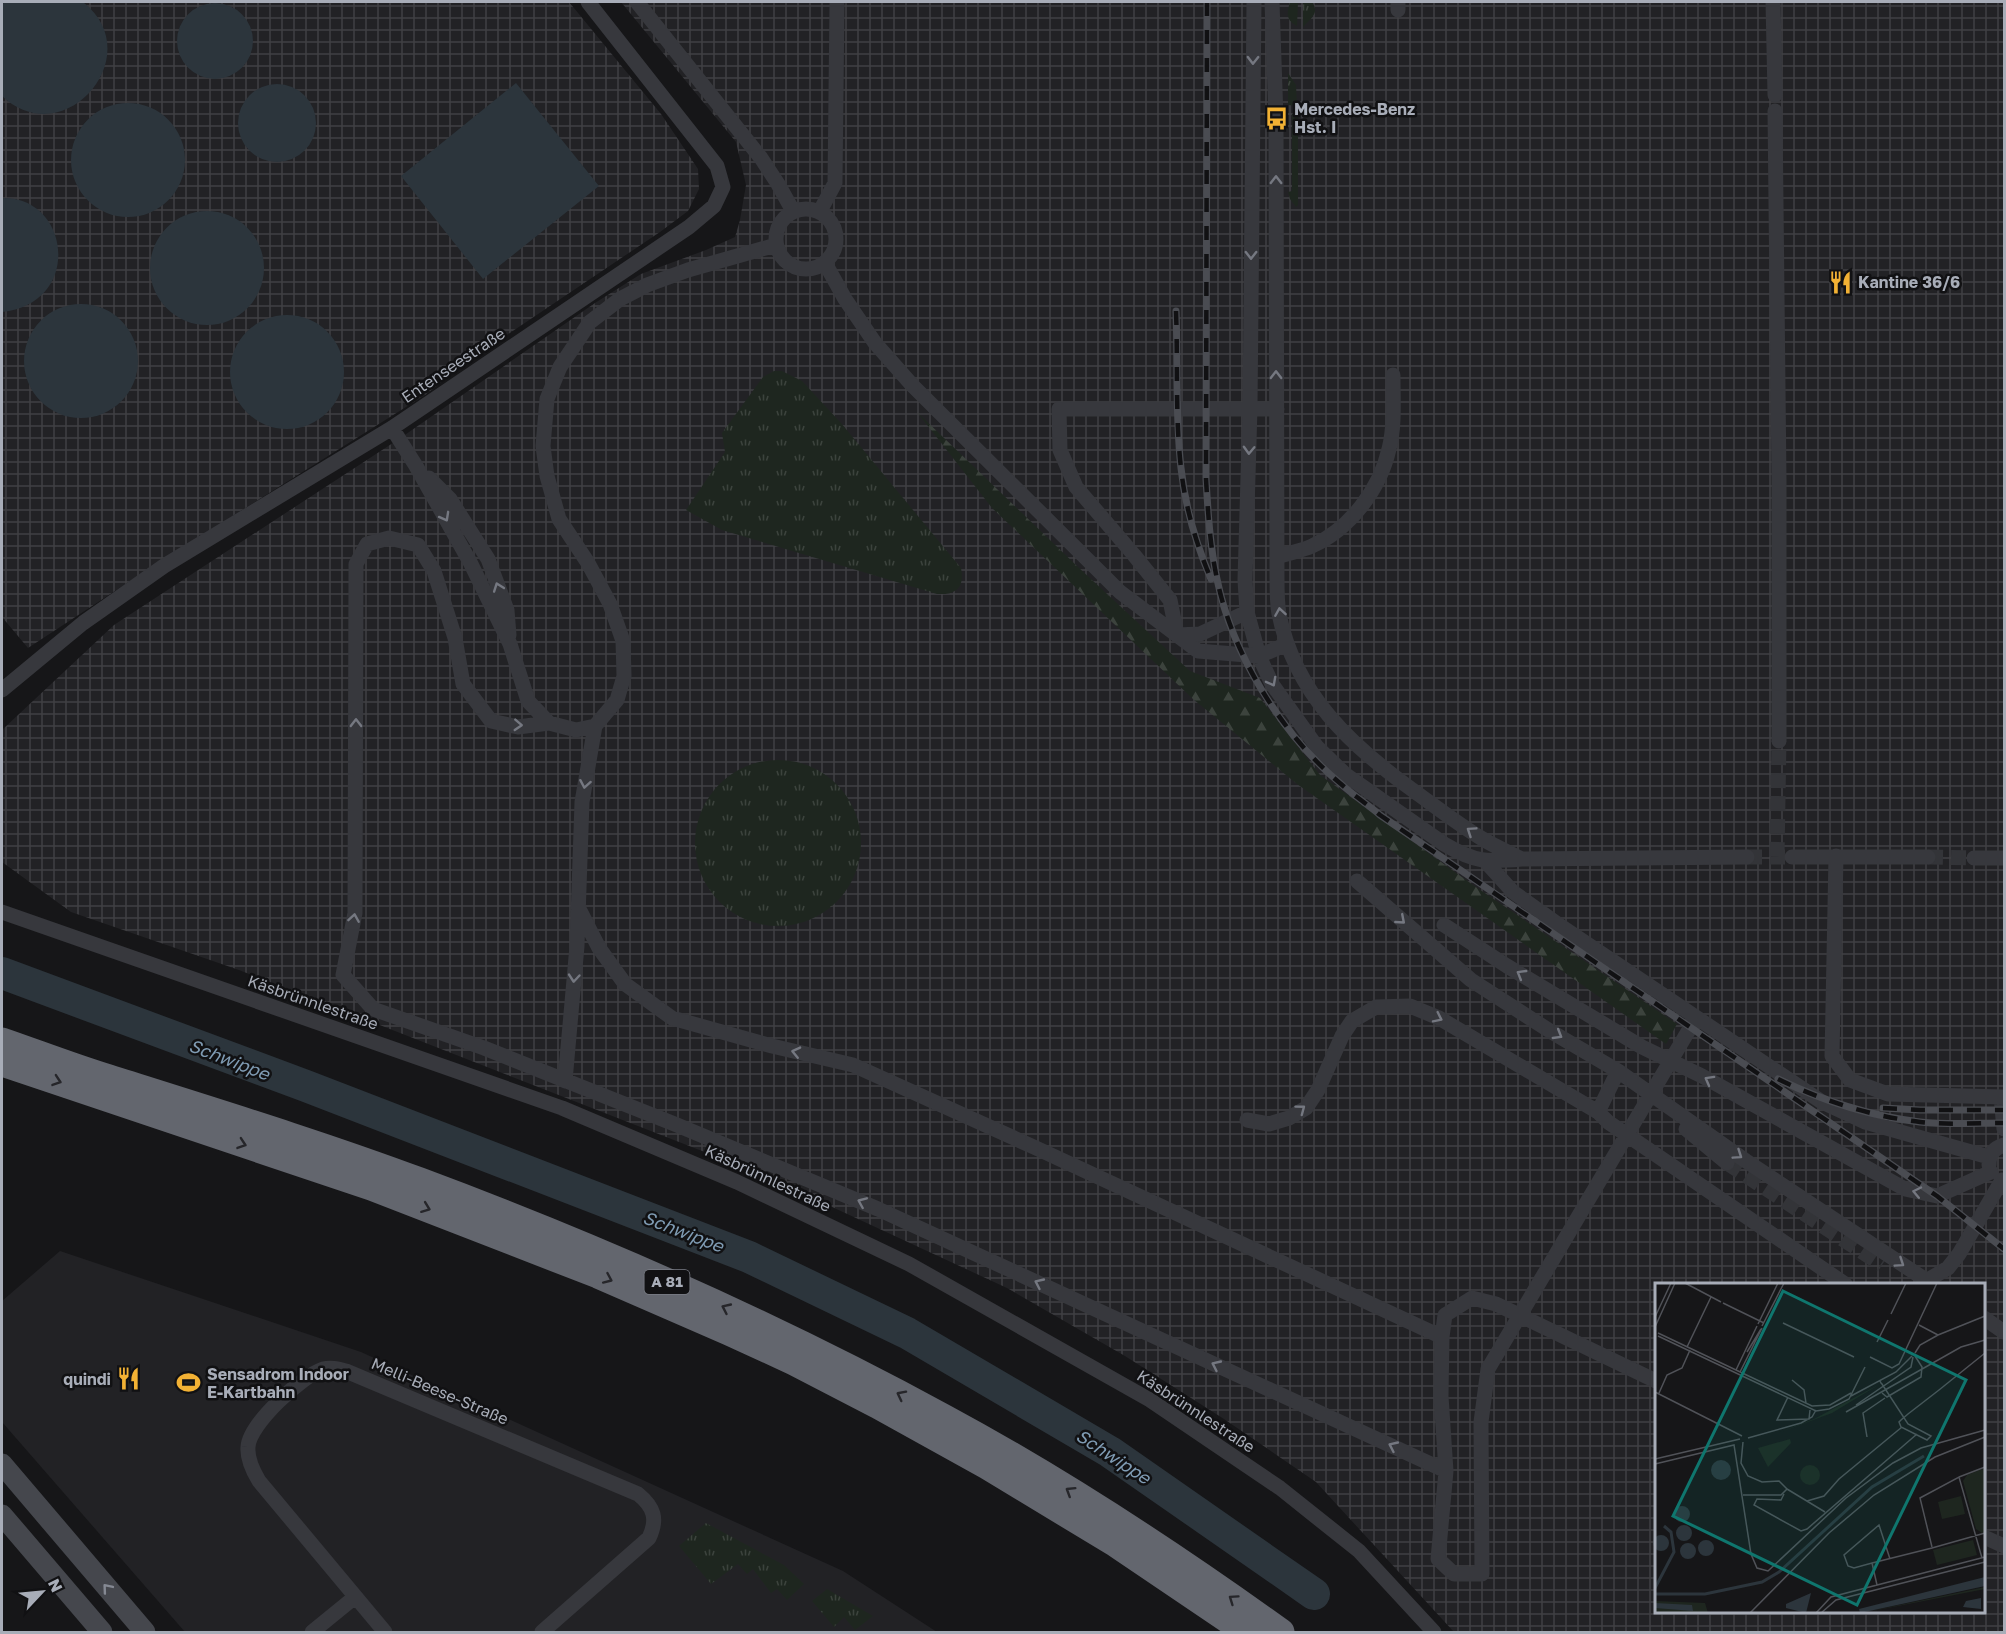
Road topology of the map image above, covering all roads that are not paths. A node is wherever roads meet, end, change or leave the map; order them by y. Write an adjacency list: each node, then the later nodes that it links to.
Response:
1 (588, 2): 16 (street, Entenseestraße)
2 (637, 2): 9 (street)
3 (837, 2): 10 (street)
4 (1254, 2): 14 (street, one-way to 14)
5 (1272, 2): 15 (street, one-way to 5)
6 (1773, 2): 7 (street)
7 (1775, 94)
8 (1775, 111): 25 (street)
9 (793, 211): 10 (street); 11 (street)
10 (820, 212): 12 (street)
11 (776, 245): 12 (street); 24 (street)
12 (825, 263): 19 (street)
13 (1393, 375): 17 (street)
14 (1250, 408): 15 (street); 18 (street, one-way to 18); 19 (street)
15 (1277, 409): 17 (street)
16 (395, 434): 22 (street, Entenseestraße); 23 (street)
17 (1277, 557): 20 (street, one-way to 17)
18 (1247, 612): 19 (street); 21 (street)
19 (1177, 635): 21 (street)
20 (1287, 644): 21 (street); 32 (street, one-way to 20)
21 (1259, 656): 33 (street, one-way to 33)
22 (2, 690)
23 (549, 723): 24 (street); 42 (street, one-way to 23)
24 (595, 726): 35 (street, one-way to 35)
25 (1779, 741)
26 (1836, 856): 28 (street); 29 (street); 43 (street)
27 (1748, 857): 32 (street)
28 (1792, 857)
29 (1928, 857)
30 (1974, 858): 31 (street)
31 (2004, 858)
32 (1522, 859): 33 (street)
33 (1486, 862): 38 (street)
34 (1357, 882): 41 (street, one-way to 41)
35 (578, 907): 42 (street, one-way to 42); 56 (street, one-way to 35)
36 (2, 912): 71 (street, Käsbrünnlestraße)
37 (1444, 925): 50 (street, one-way to 37)
38 (1696, 1018): 50 (street); 59 (street)
39 (2, 1041): 70 (highway, A 81, one-way to 39)
40 (2, 1063): 69 (highway, A 81, one-way to 69)
41 (1618, 1071): 44 (street); 45 (street)
42 (565, 1081): 59 (street, one-way to 42)
43 (2003, 1097): 47 (street)
44 (1672, 1109): 49 (street); 53 (street, one-way to 53)
45 (1598, 1112): 46 (street, one-way to 45); 51 (street)
46 (1247, 1120)
47 (2004, 1129)
48 (2004, 1145): 50 (street)
49 (1727, 1163)
50 (1997, 1172): 52 (street)
51 (1843, 1283)
52 (1922, 1283)
53 (1931, 1283)
54 (1985, 1319): 55 (street)
55 (2004, 1332)
56 (1442, 1337): 57 (street); 59 (street)
57 (1655, 1381)
58 (2, 1464): 65 (main road, one-way to 58)
59 (1446, 1471)
60 (2, 1515): 64 (main road)
61 (1985, 1537): 62 (street)
62 (2004, 1546)
63 (354, 1597): 66 (street); 67 (street); 68 (street, Melli-Beese-Straße)
64 (102, 1632)
65 (145, 1632)
66 (312, 1632)
67 (385, 1632)
68 (542, 1632)
69 (1246, 1632)
70 (1281, 1632)
71 (1434, 1632)

